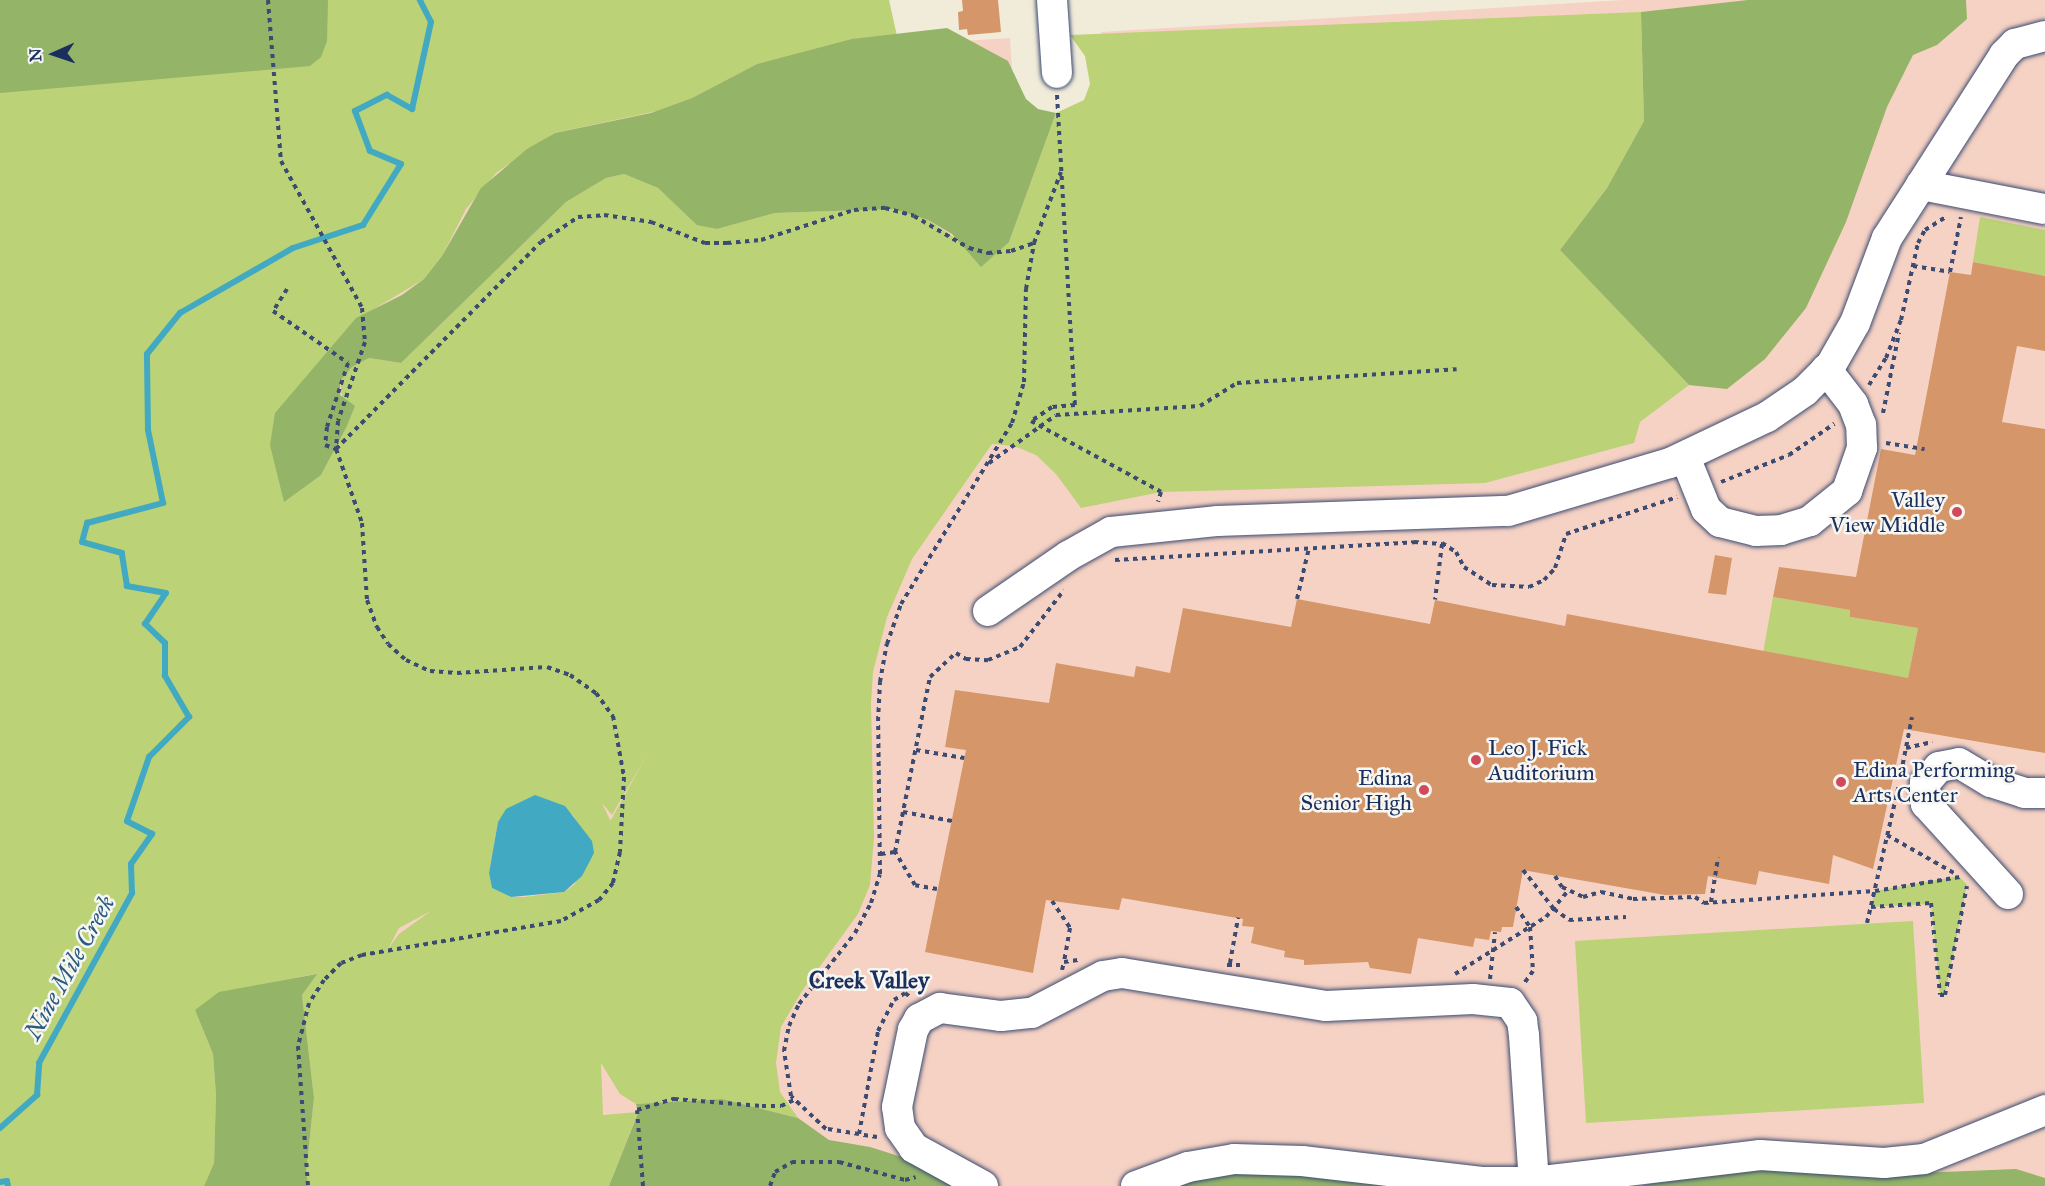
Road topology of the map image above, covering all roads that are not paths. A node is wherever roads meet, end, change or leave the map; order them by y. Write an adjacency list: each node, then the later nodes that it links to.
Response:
1 (1052, 0): 3 (street)
2 (2045, 36): 4 (street)
3 (1057, 73)
4 (1921, 185): 5 (street); 6 (street)
5 (2045, 208)
6 (1826, 369): 7 (street); 7 (street)
7 (1685, 457): 8 (street)
8 (988, 612)
9 (2045, 793): 10 (street)
10 (2008, 894)
11 (2045, 1110): 12 (street)
12 (1534, 1182): 13 (street); 14 (street)
13 (983, 1186)
14 (1136, 1186)

